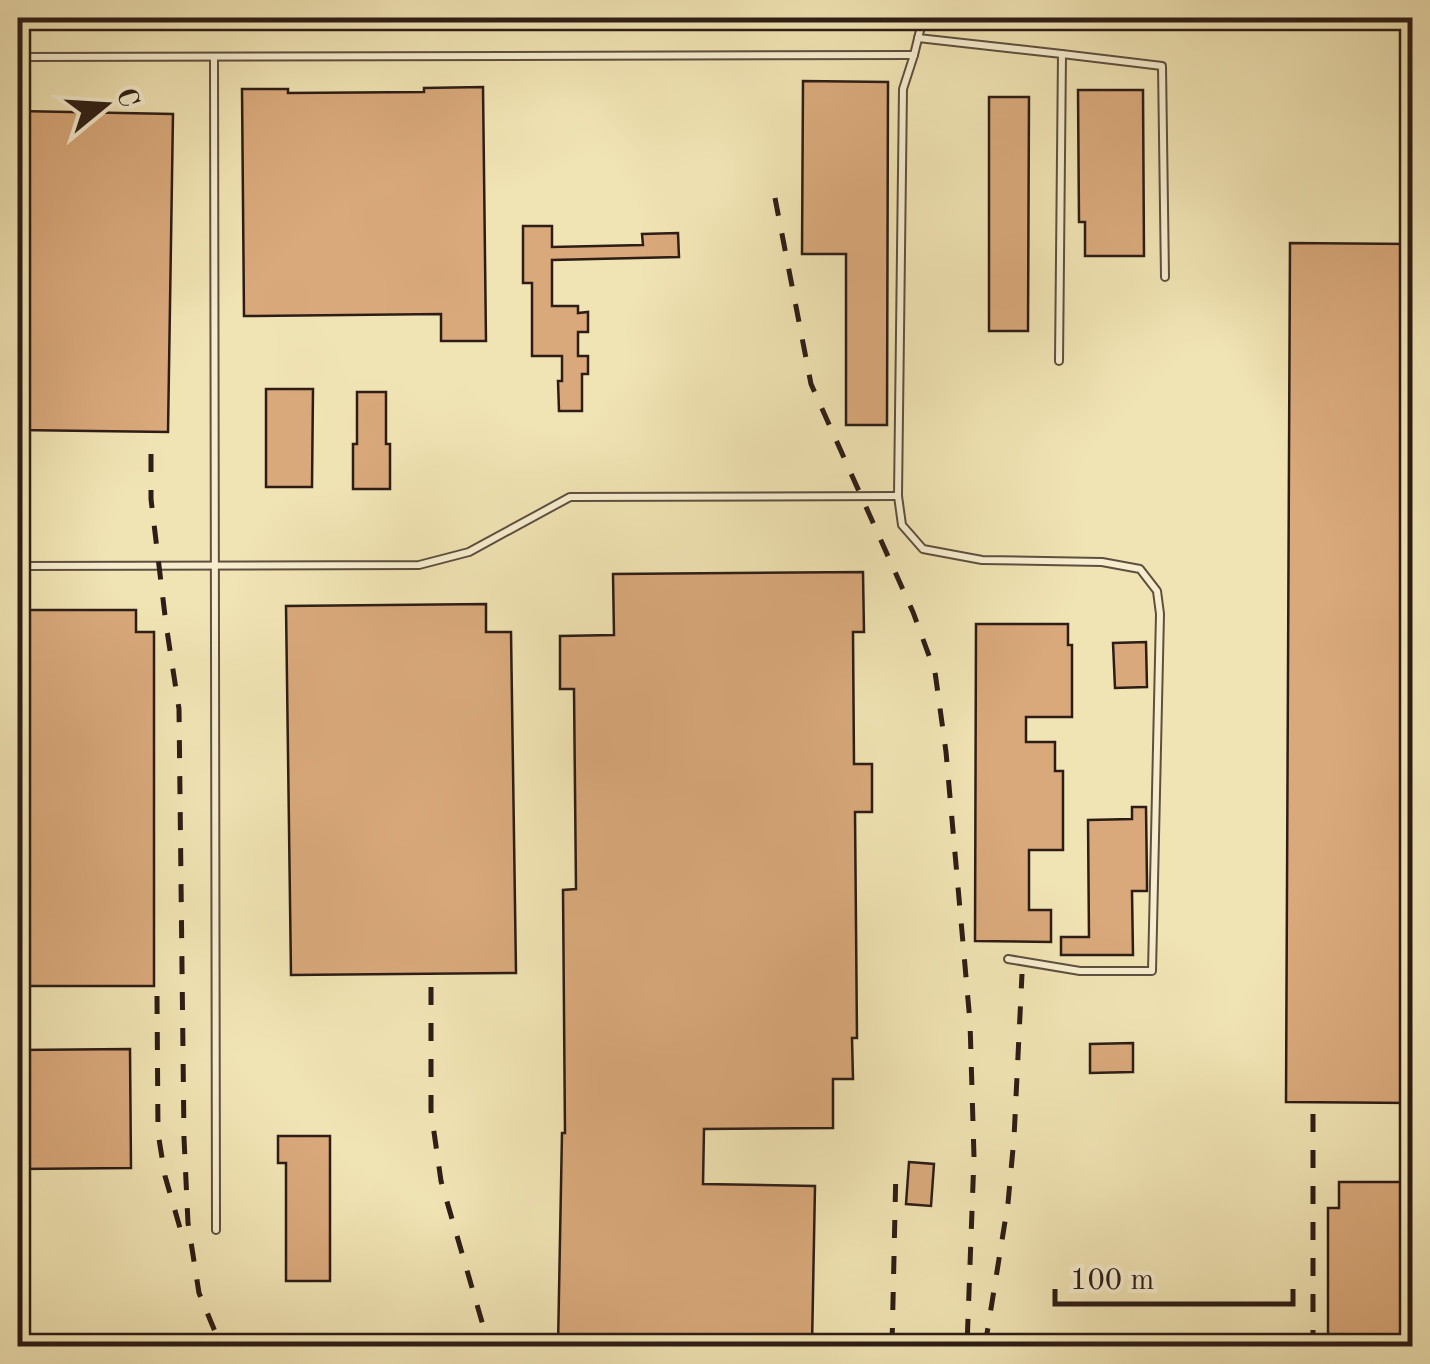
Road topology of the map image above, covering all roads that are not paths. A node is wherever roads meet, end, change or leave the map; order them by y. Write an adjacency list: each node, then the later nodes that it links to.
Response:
1 (923, 18): 2 (lane)
2 (918, 38): 3 (lane); 4 (lane)
3 (1062, 54): 7 (lane); 8 (lane)
4 (914, 56): 6 (lane); 9 (lane)
5 (18, 57): 6 (lane)
6 (214, 57): 10 (lane)
7 (1165, 276)
8 (1060, 361)
9 (898, 496): 10 (lane); 12 (lane)
10 (214, 565): 11 (lane); 13 (lane)
11 (18, 566)
12 (1008, 959)
13 (216, 1230)

